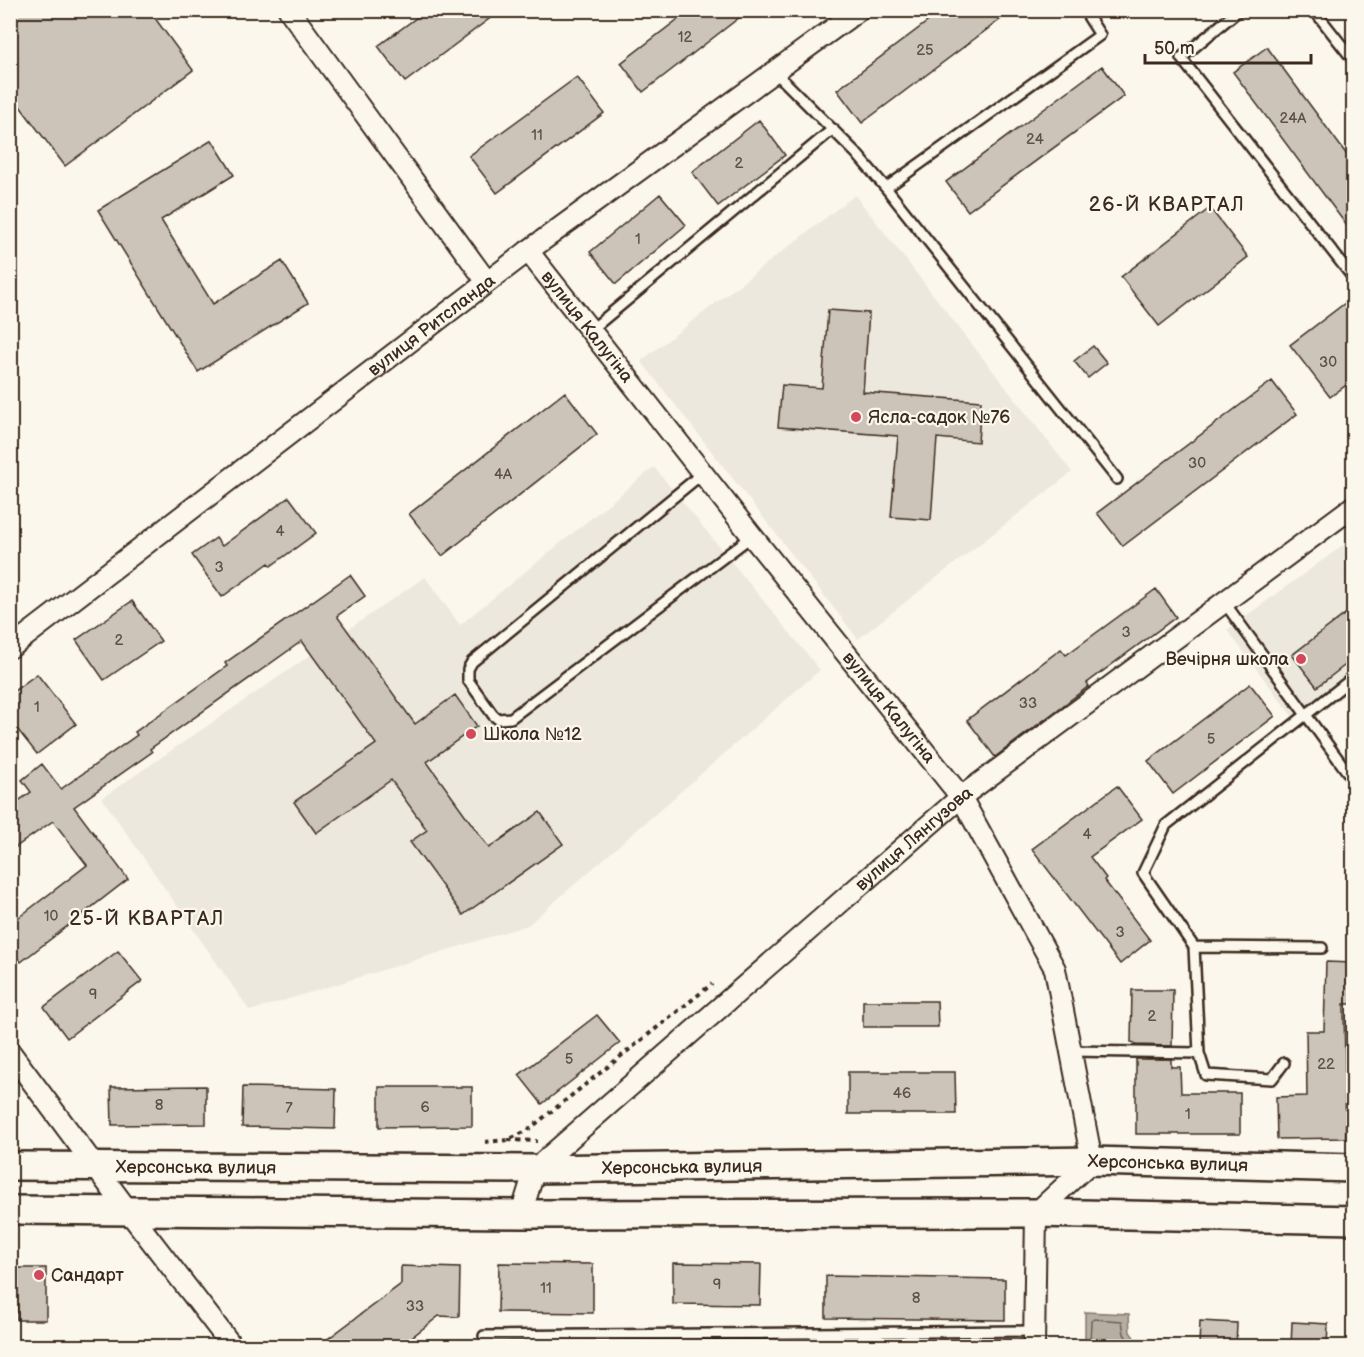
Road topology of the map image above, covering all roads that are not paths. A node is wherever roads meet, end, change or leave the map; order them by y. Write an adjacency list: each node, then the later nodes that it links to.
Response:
1 (289, 10): 12 (street)
2 (1084, 10): 9 (lane)
3 (1239, 10): 11 (lane)
4 (1314, 10): 6 (lane)
5 (853, 12): 7 (street, вулиця Ритсланда)
6 (1353, 61)
7 (775, 72): 8 (lane); 10 (street, вулиця Ритсланда)
8 (833, 129): 9 (lane); 13 (lane)
9 (886, 188): 15 (lane)
10 (528, 251): 12 (street, вулиця Ритсланда); 13 (street, вулиця Калугіна)
11 (1353, 279)
12 (487, 282): 19 (street, вулиця Ритсланда)
13 (591, 330): 14 (street, вулиця Калугіна)
14 (703, 474): 17 (street, вулиця Калугіна); 17 (lane)
15 (1117, 479)
16 (1353, 506): 18 (street, вулиця Лянгузова)
17 (752, 536): 23 (street, вулиця Калугіна)
18 (1224, 602): 21 (lane); 23 (street, вулиця Лянгузова)
19 (10, 648)
20 (1353, 677): 21 (lane)
21 (1306, 715): 22 (lane); 24 (lane)
22 (1353, 780)
23 (961, 797): 26 (street, вулиця Калугіна); 34 (street, вулиця Лянгузова)
24 (1194, 947): 25 (lane); 28 (lane)
25 (1322, 948)
26 (1071, 1051): 28 (lane); 30 (street, вулиця Калугіна)
27 (10, 1052): 32 (street)
28 (1199, 1053): 29 (lane)
29 (1284, 1063)
30 (1092, 1161): 33 (street, Херсонська вулиця); 34 (street, Херсонська вулиця); 37 (street)
31 (10, 1166): 32 (street, Херсонська вулиця)
32 (97, 1167): 34 (street, Херсонська вулиця); 36 (street)
33 (1353, 1168)
34 (535, 1169): 38 (street)
35 (10, 1210): 36 (street)
36 (129, 1212): 38 (street); 42 (street)
37 (1036, 1213): 38 (street); 39 (street); 41 (street)
38 (521, 1214)
39 (1353, 1220)
40 (484, 1336): 41 (lane)
41 (1034, 1339)
42 (232, 1347)

